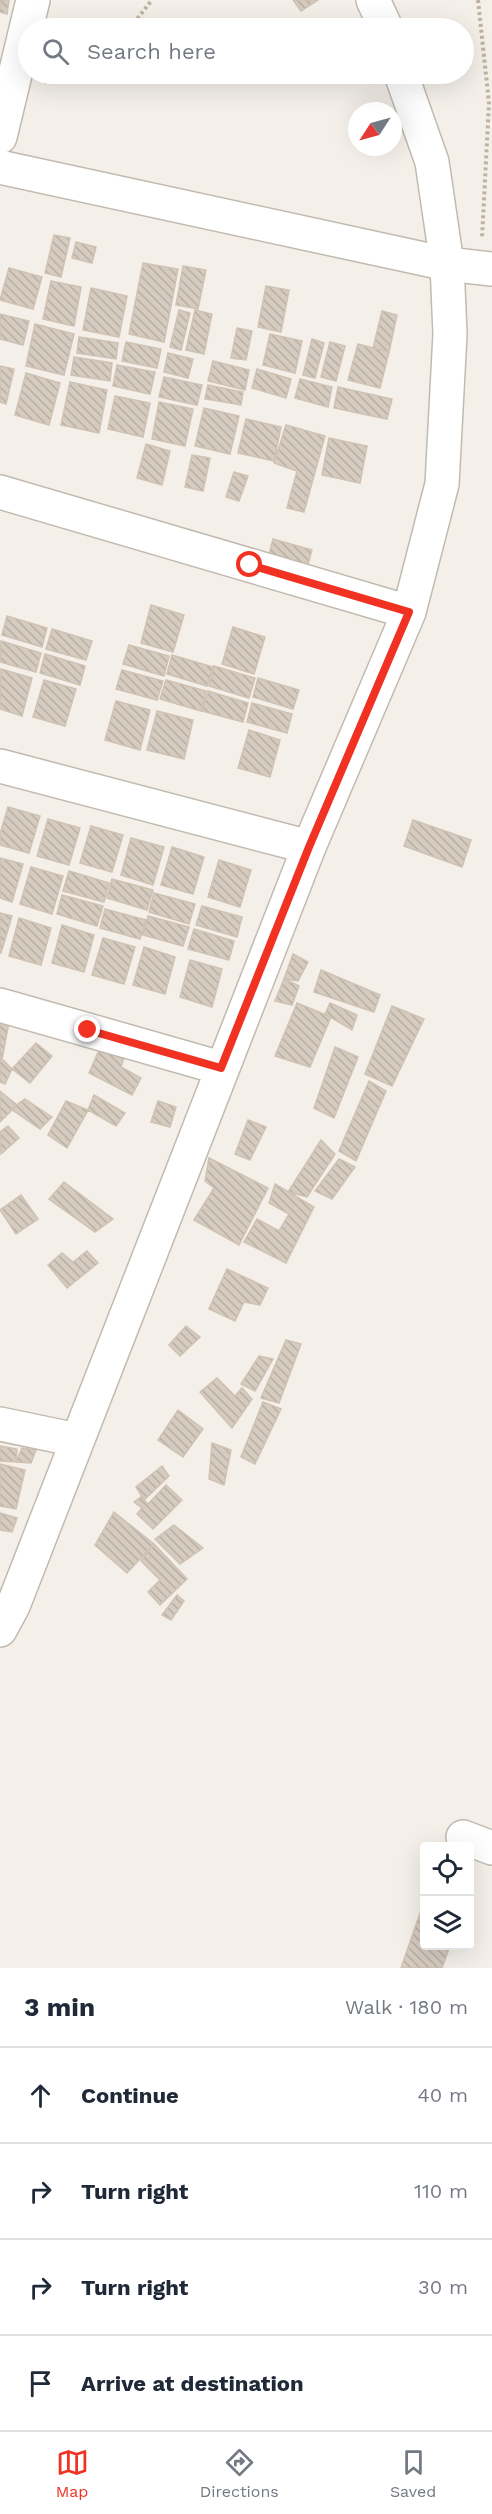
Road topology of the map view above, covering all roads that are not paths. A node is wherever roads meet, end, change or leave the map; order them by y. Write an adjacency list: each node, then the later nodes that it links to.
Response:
1 (33, 0): 3 (street)
2 (373, 0): 4 (street)
3 (29, 18)
4 (381, 18)
5 (18, 62): 7 (street)
6 (405, 84): 9 (street)
7 (0, 137)
8 (0, 168): 9 (street)
9 (447, 264): 10 (street); 12 (street)
10 (486, 268)
11 (0, 492): 12 (street)
12 (409, 612): 14 (street)
13 (0, 766): 14 (street)
14 (309, 847): 16 (street)
15 (0, 1005): 16 (street)
16 (221, 1068): 18 (street)
17 (0, 1424): 18 (street)
18 (77, 1440): 19 (street)
19 (0, 1630)

